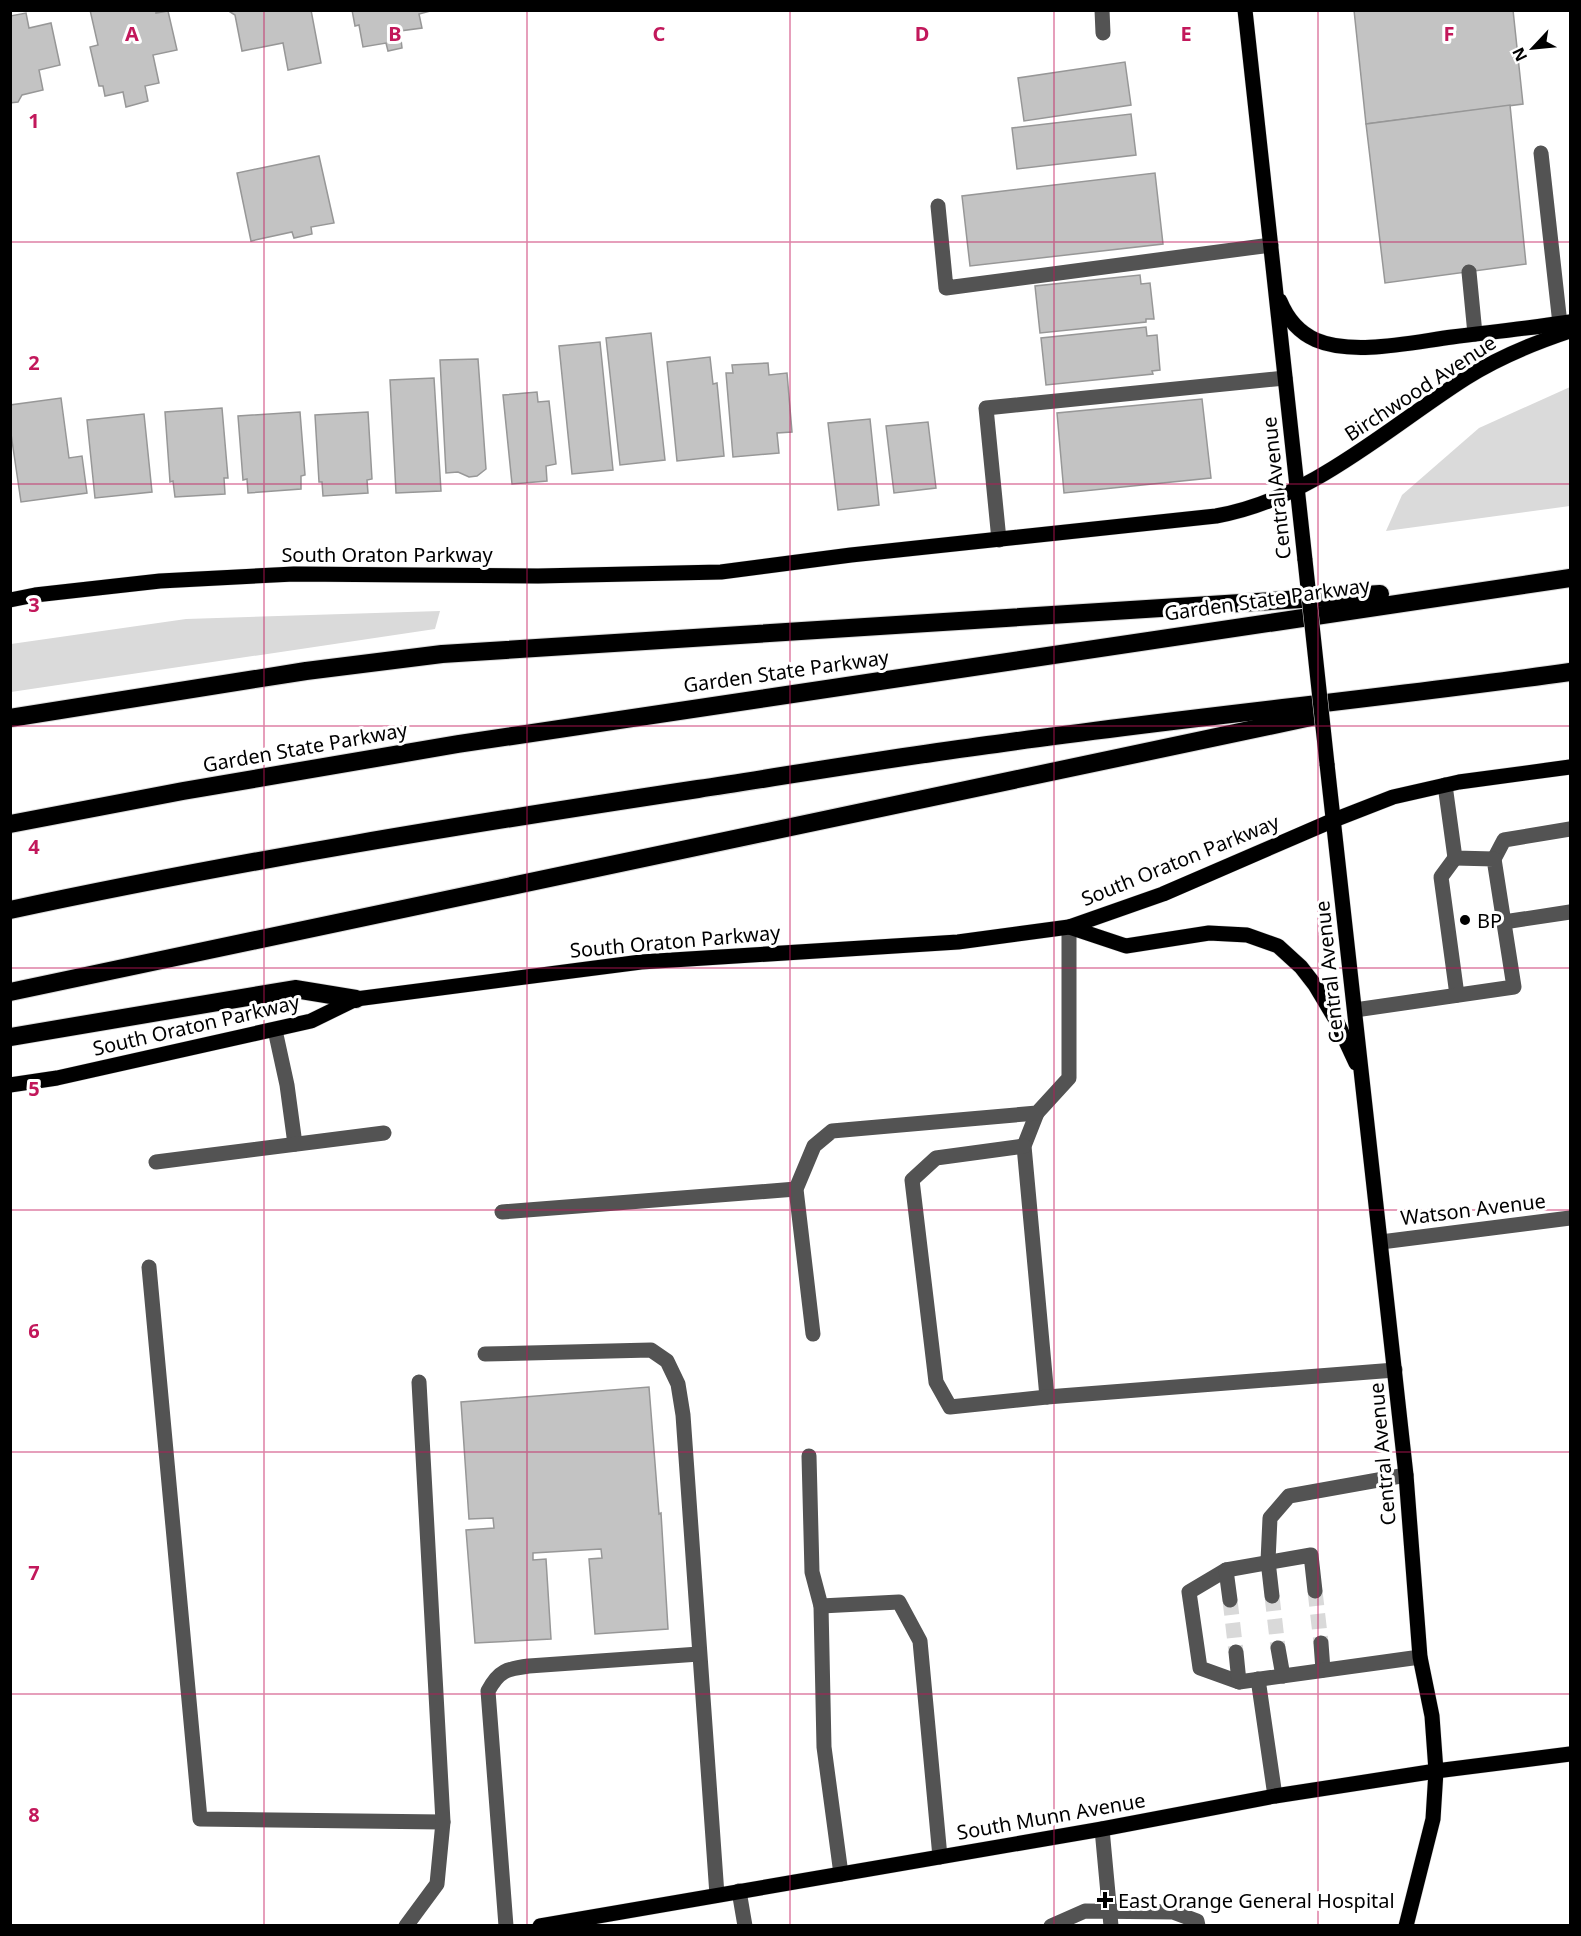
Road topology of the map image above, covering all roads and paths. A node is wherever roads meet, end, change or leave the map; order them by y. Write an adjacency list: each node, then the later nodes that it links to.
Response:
1 (1102, 10): 3 (street)
2 (1245, 10): 6 (main road, Central Avenue)
3 (1103, 33)
4 (1541, 153): 9 (street)
5 (938, 206): 6 (street)
6 (1270, 245): 8 (main road, Central Avenue)
7 (1469, 272): 10 (street)
8 (1276, 292): 10 (main road); 11 (main road, Central Avenue)
9 (1567, 326): 10 (main road); 12 (main road, Birchwood Avenue)
10 (1475, 334)
11 (1285, 378): 12 (main road, Central Avenue); 13 (street)
12 (1297, 489): 13 (main road, South Oraton Parkway); 24 (main road, Central Avenue, bridge)
13 (999, 540): 17 (main road, South Oraton Parkway)
14 (1570, 578): 15 (highway, Garden State Parkway)
15 (1502, 587): 21 (highway); 25 (highway, Garden State Parkway)
16 (10, 593): 17 (main road)
17 (35, 595): 18 (main road, South Oraton Parkway)
18 (10, 600)
19 (1570, 672): 20 (highway)
20 (1429, 692): 29 (highway); 33 (highway)
21 (10, 718)
22 (1570, 767): 23 (main road, South Oraton Parkway)
23 (1444, 785): 24 (main road, South Oraton Parkway); 27 (street)
24 (1334, 820): 32 (main road, South Oraton Parkway); 36 (main road, Central Avenue)
25 (10, 824)
26 (1570, 829): 28 (street)
27 (1455, 858): 28 (street); 34 (street)
28 (1494, 859): 31 (street)
29 (10, 910)
30 (1570, 912): 31 (street)
31 (1504, 922): 34 (street)
32 (1069, 927): 35 (main road, South Oraton Parkway); 39 (main road); 41 (street)
33 (10, 992)
34 (1457, 995): 36 (street)
35 (356, 999): 37 (main road, South Oraton Parkway); 38 (highway)
36 (1355, 1010): 39 (main road, Central Avenue)
37 (275, 1030): 40 (main road, South Oraton Parkway); 43 (street)
38 (10, 1037)
39 (1362, 1079): 49 (main road, Central Avenue)
40 (10, 1085)
41 (1037, 1113): 44 (street); 46 (street)
42 (384, 1133): 43 (street)
43 (294, 1144): 45 (street)
44 (1024, 1146): 55 (street); 55 (street)
45 (156, 1162)
46 (796, 1189): 47 (street); 51 (street)
47 (502, 1212)
48 (1570, 1218): 49 (street, Watson Avenue)
49 (1381, 1242): 53 (main road, Central Avenue)
50 (149, 1268): 76 (street)
51 (813, 1334)
52 (484, 1354): 67 (street)
53 (1395, 1370): 55 (street); 57 (main road, Central Avenue)
54 (419, 1382): 76 (street)
55 (1047, 1397)
56 (809, 1456): 63 (street)
57 (1406, 1475): 58 (street); 68 (main road, Central Avenue)
58 (1268, 1561): 59 (street); 60 (street); 61 (street)
59 (1226, 1570): 62 (street); 72 (street)
60 (1315, 1591)
61 (1272, 1596)
62 (1230, 1600)
63 (821, 1606): 78 (street); 79 (street)
64 (1321, 1643): 69 (street)
65 (1278, 1648): 70 (street)
66 (1236, 1652): 72 (street)
67 (699, 1654): 81 (street); 85 (street)
68 (1420, 1657): 69 (street); 74 (main road, Central Avenue)
69 (1323, 1670): 70 (street)
70 (1283, 1676): 71 (street)
71 (1257, 1680): 72 (street); 75 (street)
72 (1239, 1682)
73 (1570, 1754): 74 (main road, South Munn Avenue)
74 (1436, 1771): 75 (main road, South Munn Avenue); 89 (main road, Central Avenue)
75 (1275, 1796): 77 (main road, South Munn Avenue)
76 (443, 1822): 84 (street)
77 (1102, 1828): 78 (main road, South Munn Avenue); 82 (street)
78 (940, 1857): 79 (main road, South Munn Avenue)
79 (841, 1874): 80 (main road, South Munn Avenue)
80 (739, 1891): 81 (main road, South Munn Avenue); 86 (street)
81 (717, 1895): 83 (main road, South Munn Avenue)
82 (1110, 1919): 87 (street); 88 (street)
83 (549, 1925)
84 (406, 1926)
85 (506, 1926)
86 (745, 1926)
87 (1051, 1926)
88 (1198, 1926)
89 (1406, 1926)

